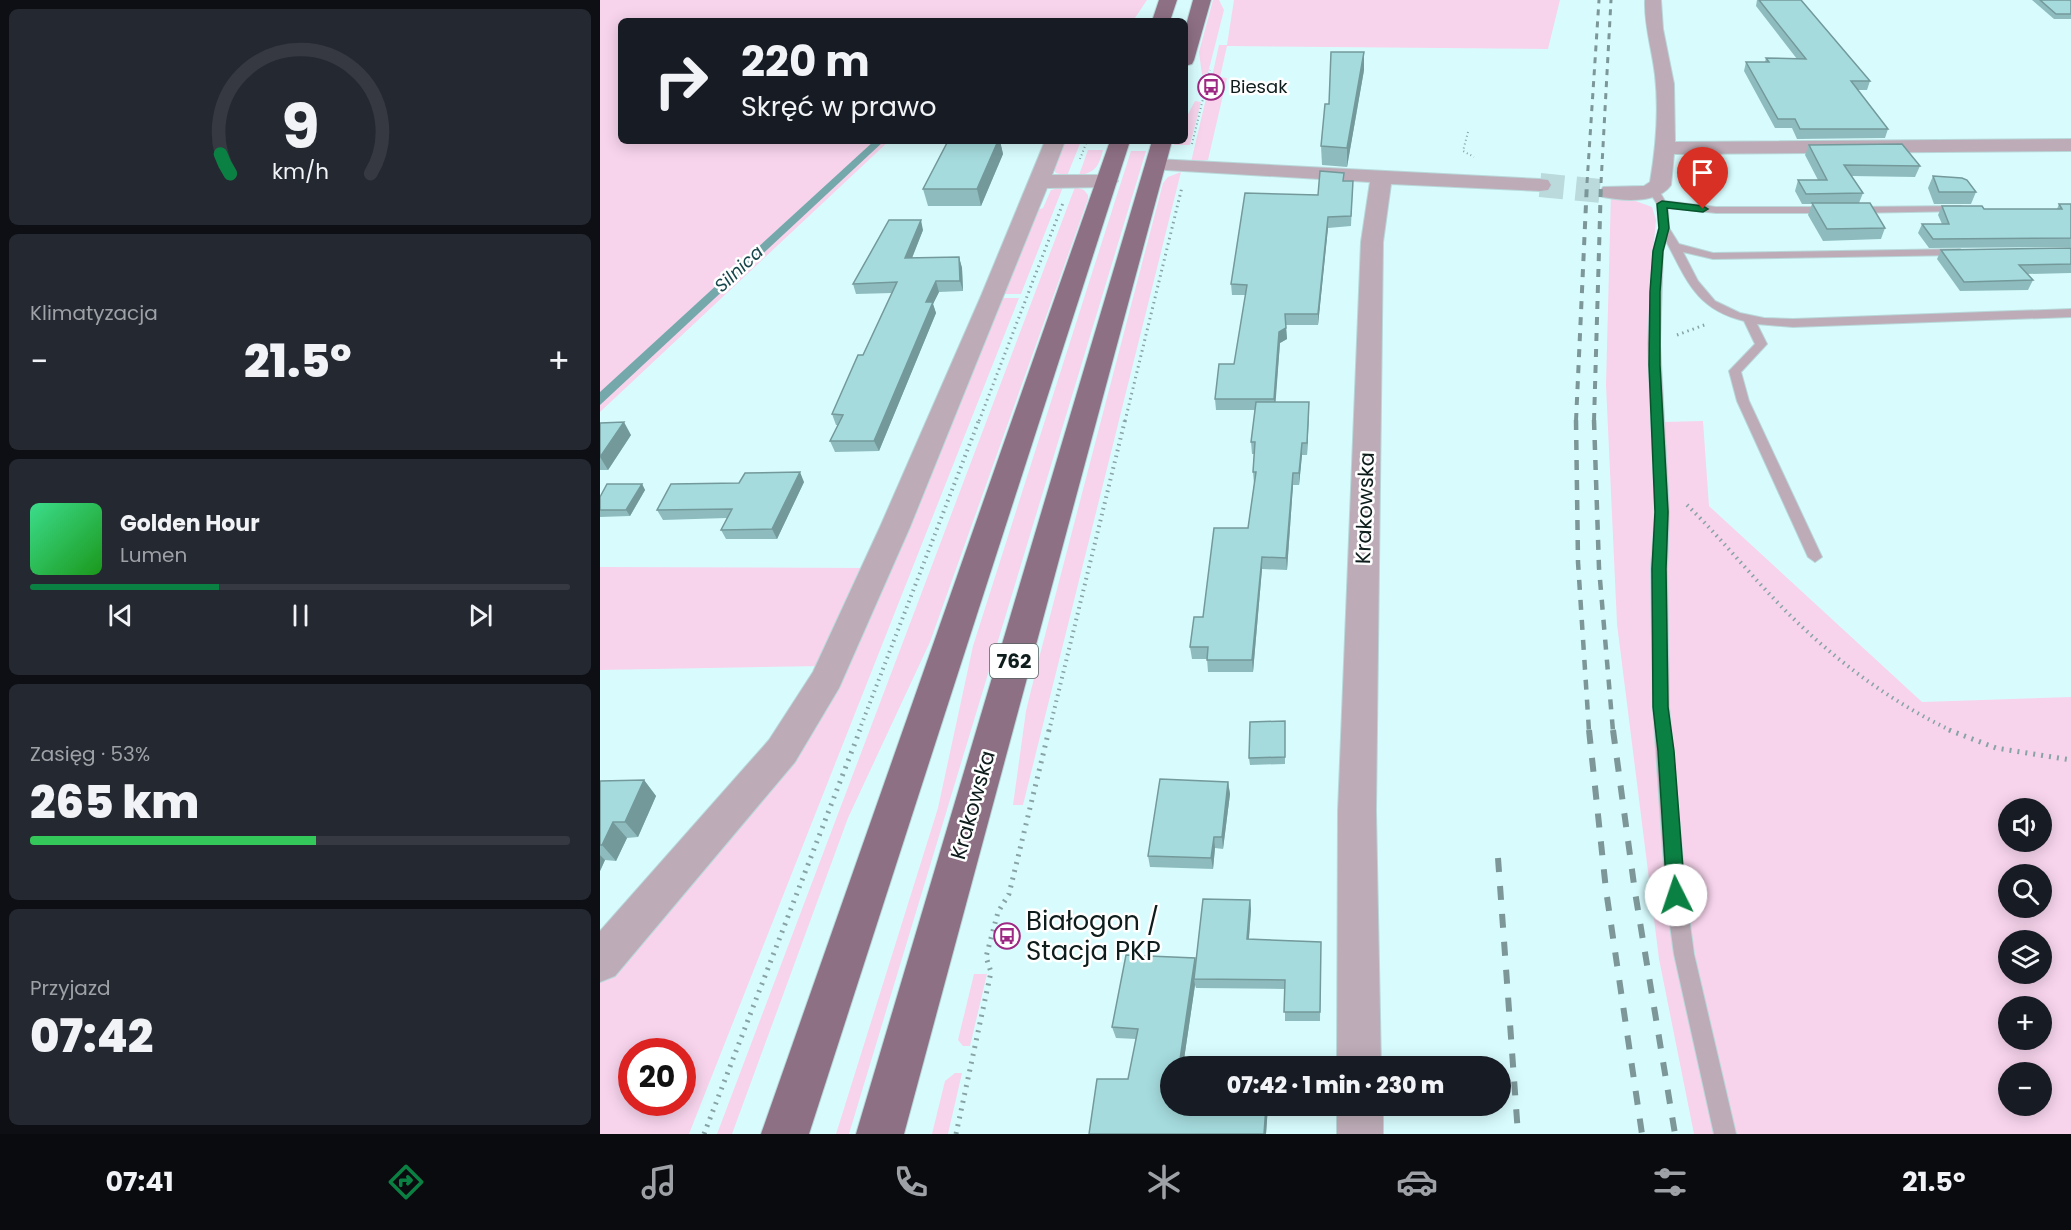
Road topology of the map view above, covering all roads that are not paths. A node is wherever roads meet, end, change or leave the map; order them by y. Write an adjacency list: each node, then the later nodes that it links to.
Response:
1 (1168, 0): 4 (main road)
2 (1202, 0): 5 (main road)
3 (1653, 0): 8 (street)
4 (1162, 18)
5 (1188, 49)
6 (1055, 144): 13 (street)
7 (2071, 145): 8 (street)
8 (1663, 148): 15 (street)
9 (1162, 156): 10 (street); 11 (main road); 27 (main road, Krakowska / 762)
10 (1382, 176): 12 (street); 24 (street, Krakowska)
11 (1107, 181): 13 (street); 26 (main road)
12 (1540, 185)
13 (1052, 190): 23 (street)
14 (1611, 192): 15 (street)
15 (1658, 197): 16 (lane); 17 (lane)
16 (1969, 209)
17 (1664, 228): 18 (lane); 29 (lane)
18 (1677, 247): 19 (lane); 21 (lane)
19 (1976, 252)
20 (2071, 313): 21 (lane)
21 (1749, 319): 22 (lane)
22 (1815, 557)
23 (600, 962)
24 (1359, 1056)
25 (1360, 1116): 28 (street)
26 (786, 1134)
27 (880, 1134)
28 (1360, 1134)
29 (1725, 1134)

